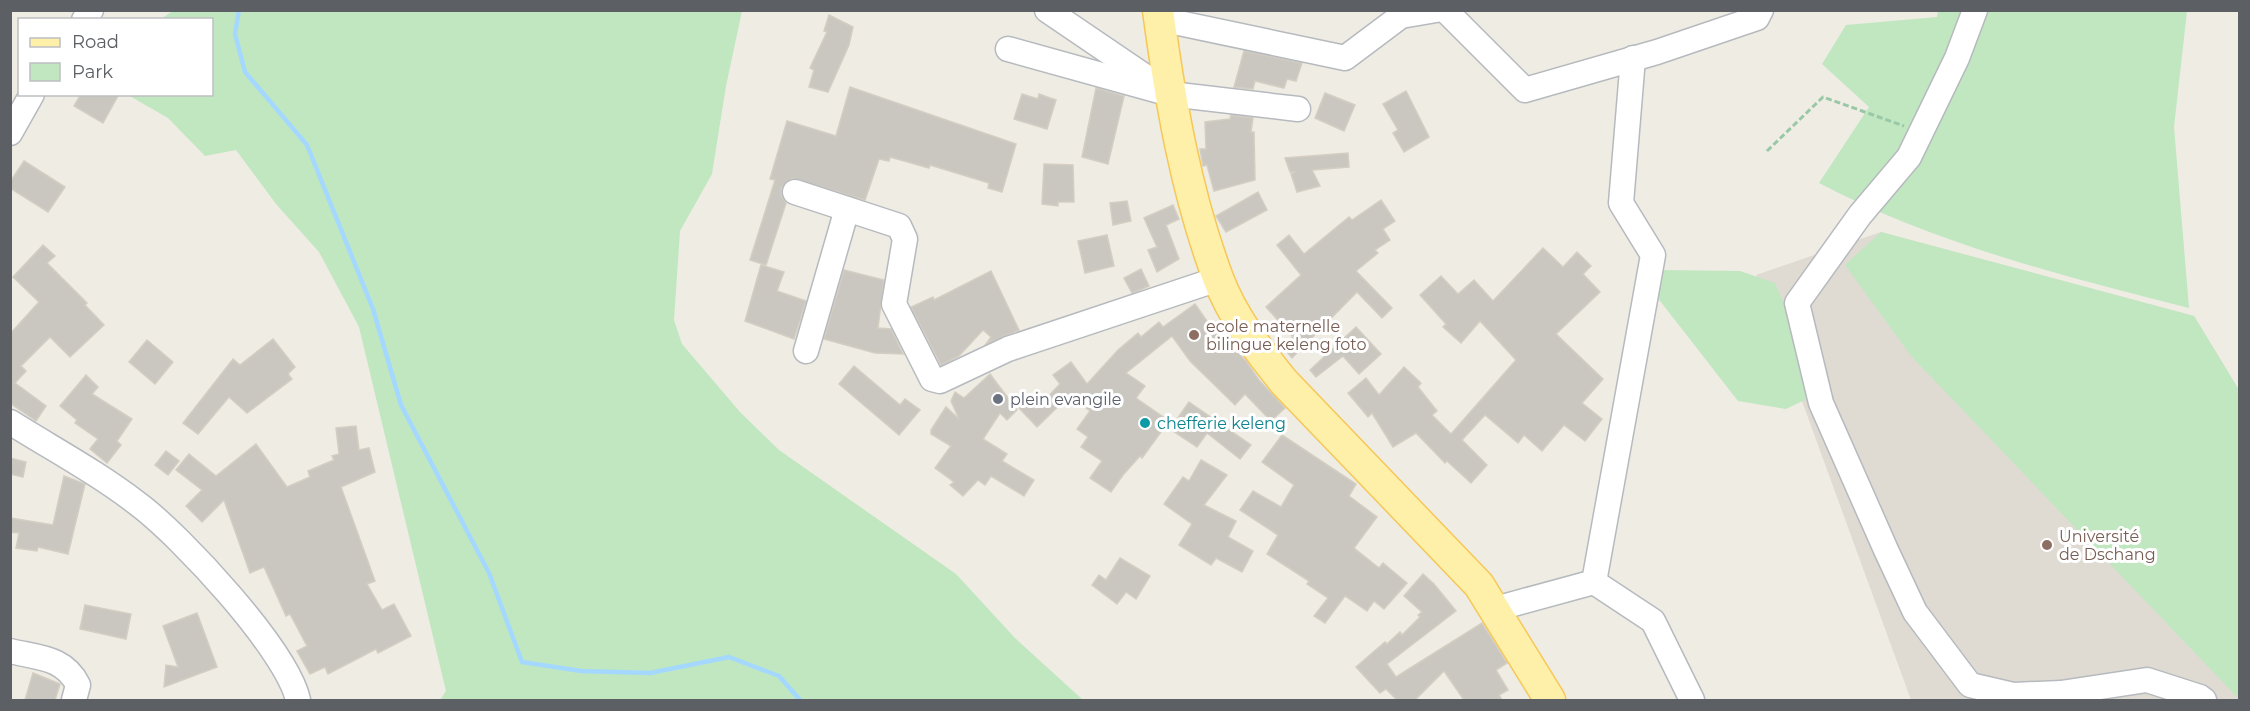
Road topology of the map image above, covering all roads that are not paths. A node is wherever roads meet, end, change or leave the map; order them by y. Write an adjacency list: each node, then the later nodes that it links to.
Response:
1 (1047, 10): 9 (street)
2 (1436, 10): 6 (street)
3 (1445, 10): 8 (street)
4 (1761, 10): 8 (street)
5 (1976, 10): 25 (street)
6 (1159, 15): 9 (main road)
7 (1008, 49): 9 (street)
8 (1633, 58): 18 (street)
9 (1170, 94): 11 (street); 15 (main road)
10 (31, 96): 12 (street)
11 (1298, 108)
12 (10, 133)
13 (795, 192): 14 (street)
14 (847, 209): 15 (street); 16 (street)
15 (1218, 279): 19 (main road)
16 (806, 351)
17 (10, 422): 22 (street)
18 (1594, 582): 19 (street); 24 (street)
19 (1495, 609): 23 (main road)
20 (10, 651): 21 (street)
21 (74, 700)
22 (298, 700)
23 (1550, 700)
24 (1692, 700)
25 (2204, 700)

